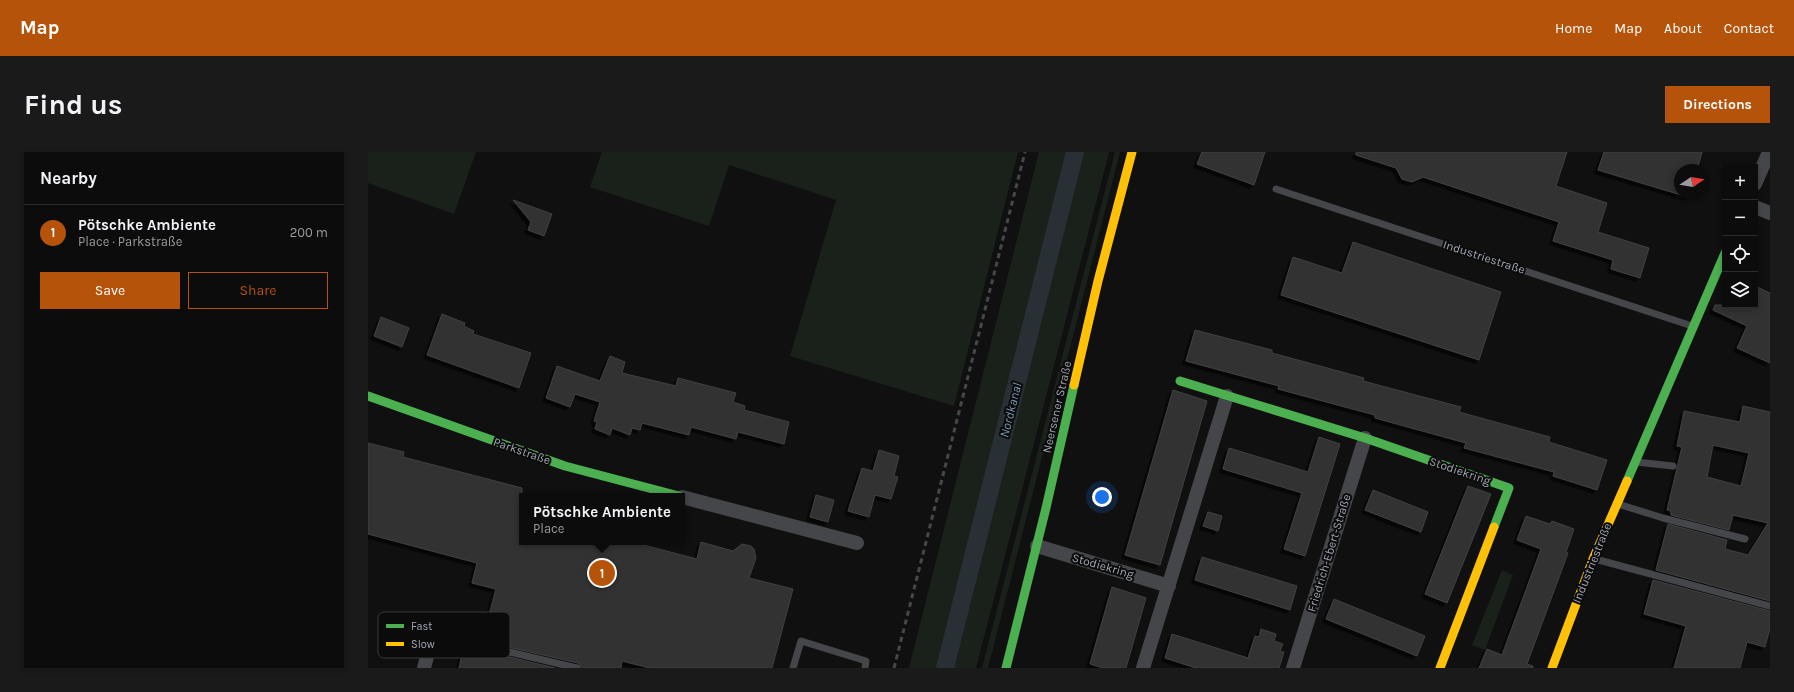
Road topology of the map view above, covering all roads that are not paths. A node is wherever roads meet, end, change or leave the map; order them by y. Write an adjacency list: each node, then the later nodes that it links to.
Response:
1 (1132, 152): 20 (street, Neersener Straße)
2 (1769, 152): 3 (street)
3 (1758, 177)
4 (1276, 188): 8 (lane, Industriestraße)
5 (1758, 208): 6 (street)
6 (1770, 213)
7 (1722, 260): 8 (street, Industriestraße)
8 (1693, 326): 13 (street, Industriestraße)
9 (1180, 382): 11 (street, Stodiekring)
10 (368, 396): 15 (street, Parkstraße)
11 (1227, 396): 12 (street, Stodiekring); 22 (street)
12 (1365, 438): 33 (street, Friedrich-Ebert-Straße); 34 (street, Stodiekring)
13 (1634, 461): 14 (lane); 17 (street, Industriestraße)
14 (1673, 466)
15 (669, 493)
16 (685, 497): 19 (street, Parkstraße)
17 (1616, 503): 18 (lane); 21 (street, Industriestraße)
18 (1745, 539)
19 (857, 543)
20 (1037, 546): 22 (street, Stodiekring); 31 (street, Neersener Straße)
21 (1593, 559): 23 (lane); 26 (street, Industriestraße)
22 (1169, 586): 32 (street)
23 (1770, 606)
24 (510, 652): 28 (lane)
25 (427, 658): 27 (street)
26 (1554, 666)
27 (424, 668)
28 (577, 668)
29 (793, 668): 30 (lane)
30 (865, 668)
31 (1006, 668)
32 (1143, 668)
33 (1293, 668)
34 (1440, 668)

